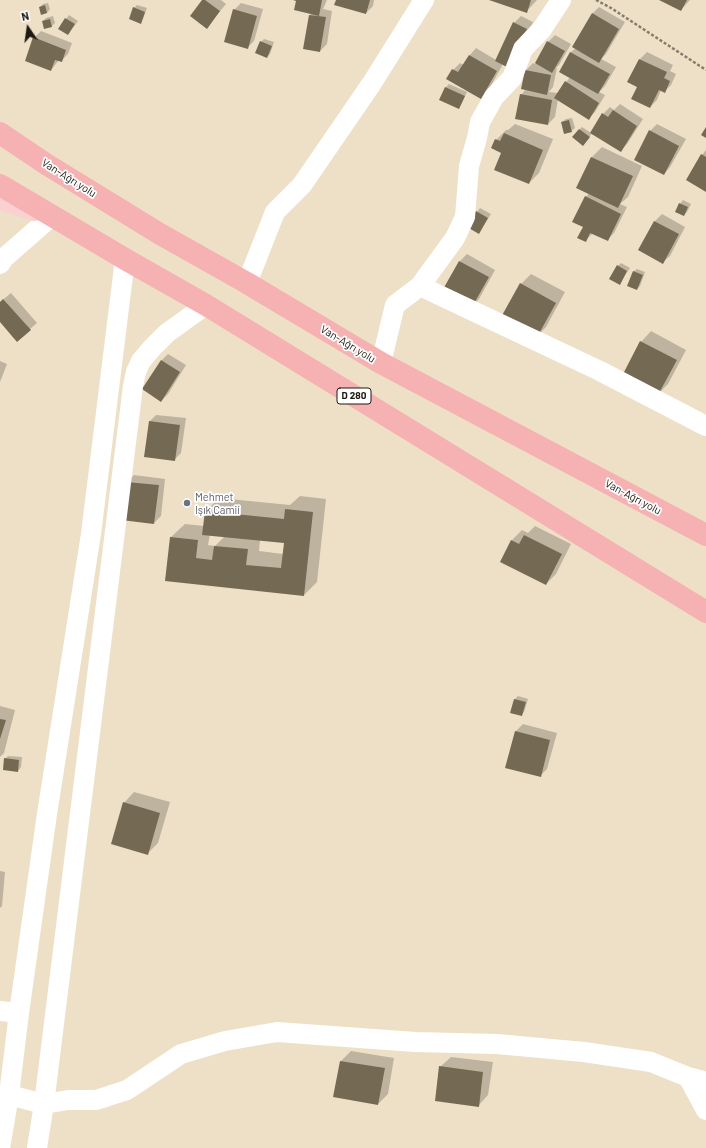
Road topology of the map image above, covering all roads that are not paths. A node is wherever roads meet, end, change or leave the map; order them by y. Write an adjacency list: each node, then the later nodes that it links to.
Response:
1 (424, 0): 9 (street)
2 (561, 0): 10 (street)
3 (0, 133): 9 (highway, Van-Ağrı yolu)
4 (0, 185): 6 (highway, D 280)
5 (0, 199): 6 (main road)
6 (52, 216): 7 (highway, D 280); 8 (street)
7 (125, 259): 11 (highway, D 280); 16 (street)
8 (0, 264)
9 (247, 283): 12 (highway, Van-Ağrı yolu)
10 (420, 286): 12 (street); 13 (street)
11 (206, 305): 15 (highway, D 280); 19 (street)
12 (381, 363): 14 (highway, Van-Ağrı yolu)
13 (706, 426)
14 (706, 535)
15 (706, 612)
16 (9, 1012): 18 (street)
17 (697, 1079): 19 (street); 20 (street)
18 (9, 1095): 19 (street); 21 (street)
19 (44, 1104): 22 (street)
20 (706, 1110)
21 (0, 1148)
22 (37, 1148)

